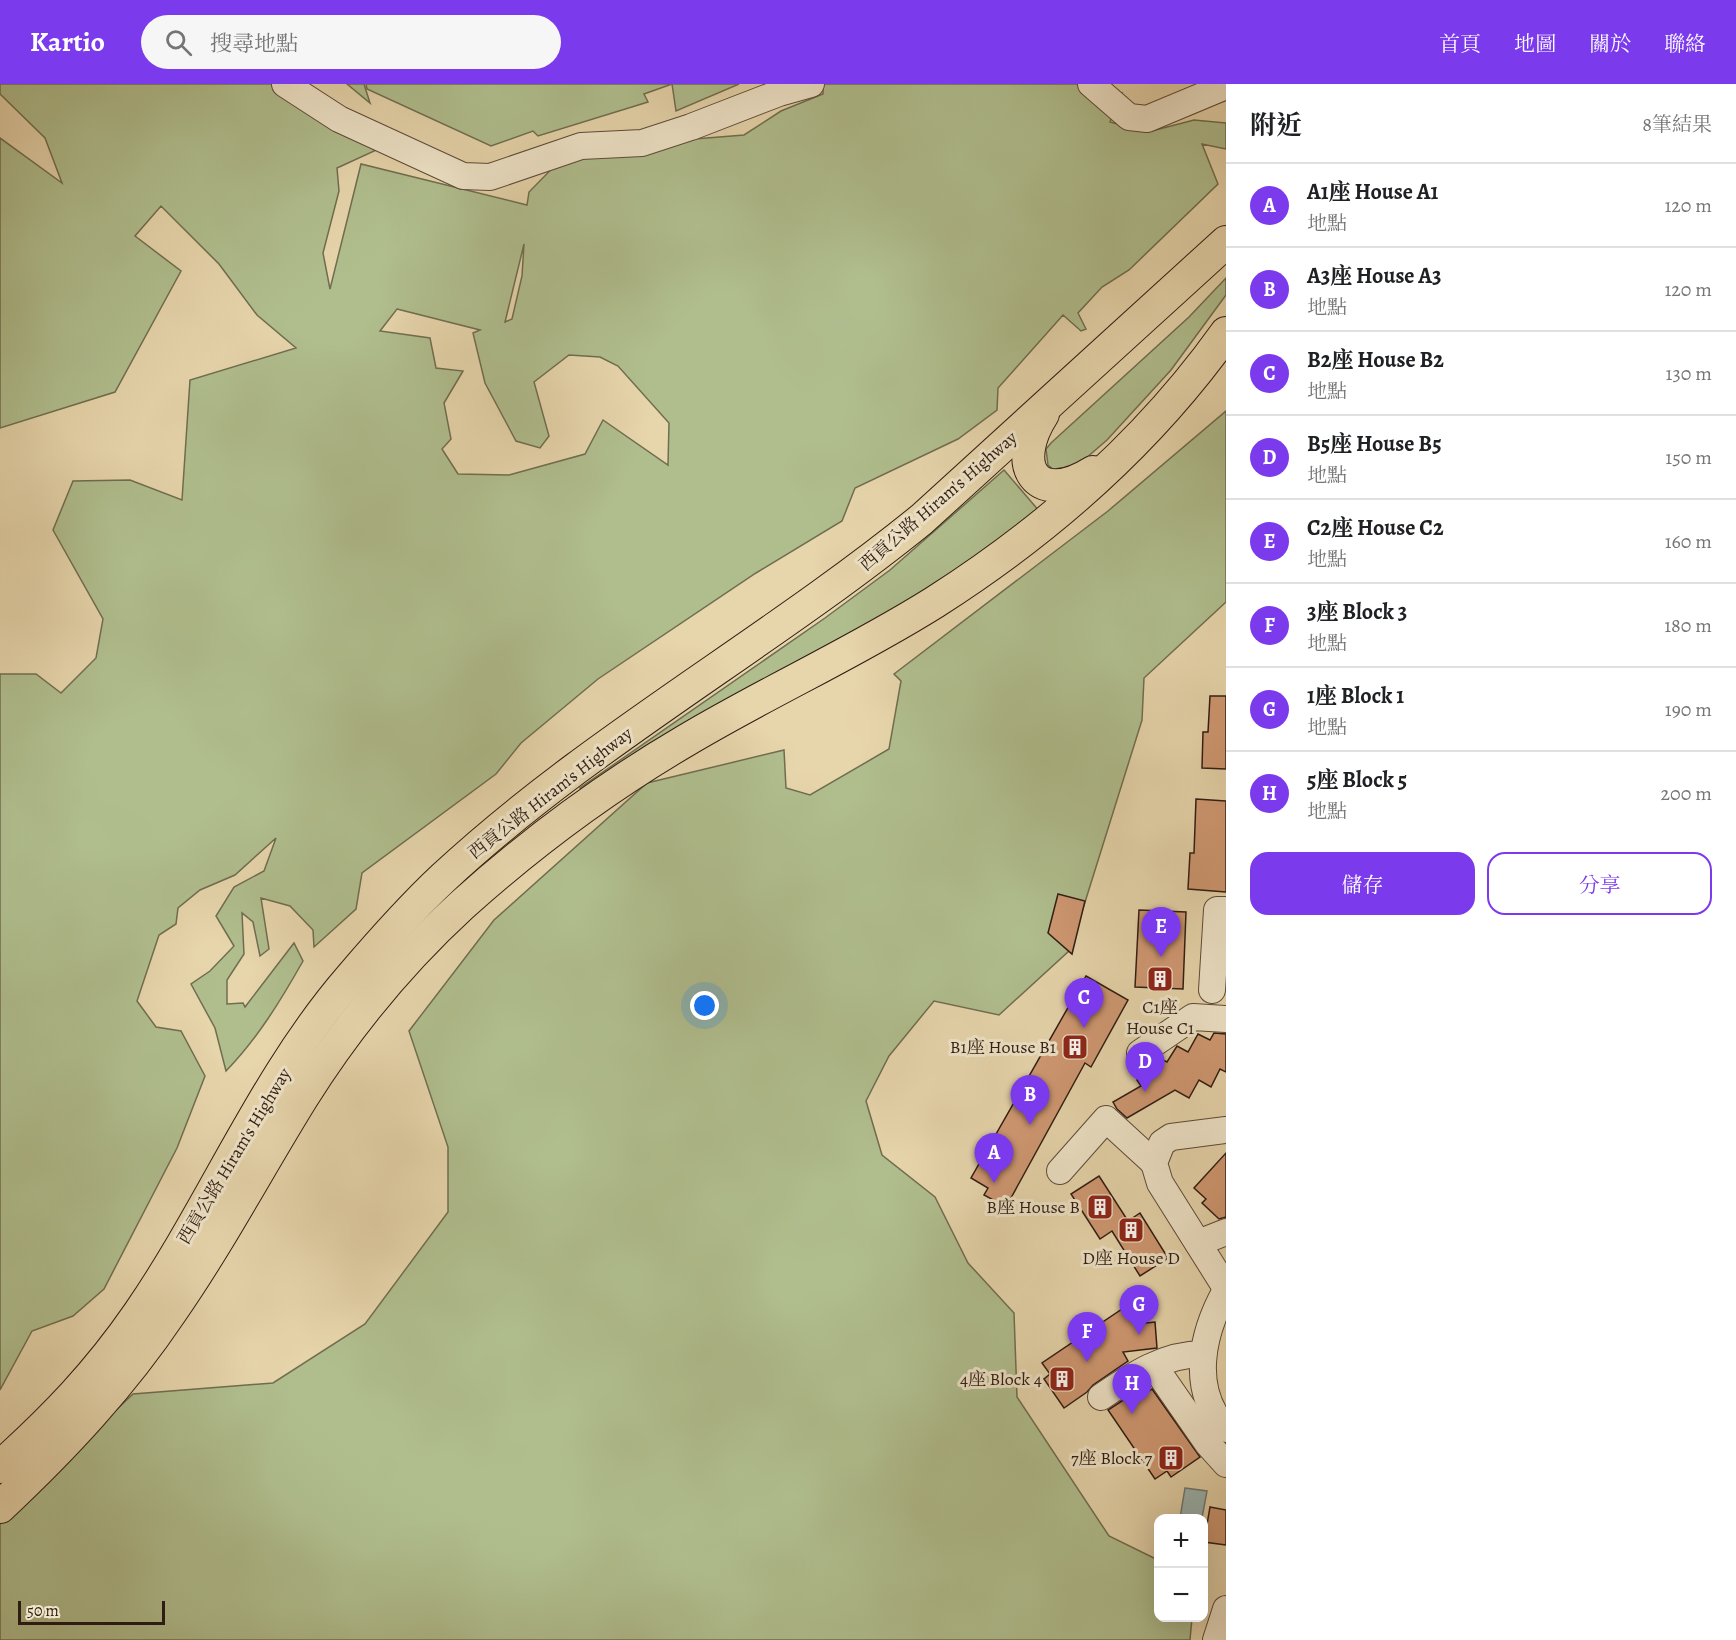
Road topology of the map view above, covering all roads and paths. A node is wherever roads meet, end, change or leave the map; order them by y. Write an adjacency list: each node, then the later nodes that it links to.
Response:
1 (285, 84): 2 (street)
2 (811, 84)
3 (1091, 84): 4 (street)
4 (1226, 86)
5 (1226, 242): 7 (main road, 西貢公路 Hiram's Highway)
6 (1226, 333): 8 (main road, 西貢公路 Hiram's Highway)
7 (1050, 402): 8 (main road); 22 (main road, 西貢公路 Hiram's Highway)
8 (1133, 443): 27 (main road, 西貢公路 Hiram's Highway)
9 (1226, 910): 10 (street)
10 (1212, 990)
11 (1226, 1019): 12 (street)
12 (1140, 1053)
13 (1226, 1130): 14 (street)
14 (1154, 1163): 15 (street); 17 (street)
15 (1060, 1171)
16 (1226, 1232): 17 (street)
17 (1198, 1243): 18 (street)
18 (1226, 1289): 19 (street)
19 (1203, 1354): 20 (street); 23 (street)
20 (1154, 1366): 21 (street); 25 (street)
21 (1101, 1397)
22 (52, 1420): 24 (street, 西貢公路 Hiram's Highway); 26 (main road)
23 (1226, 1429)
24 (0, 1460)
25 (1226, 1464)
26 (0, 1467)
27 (0, 1507)
28 (1226, 1609): 29 (street)
29 (1216, 1640)

